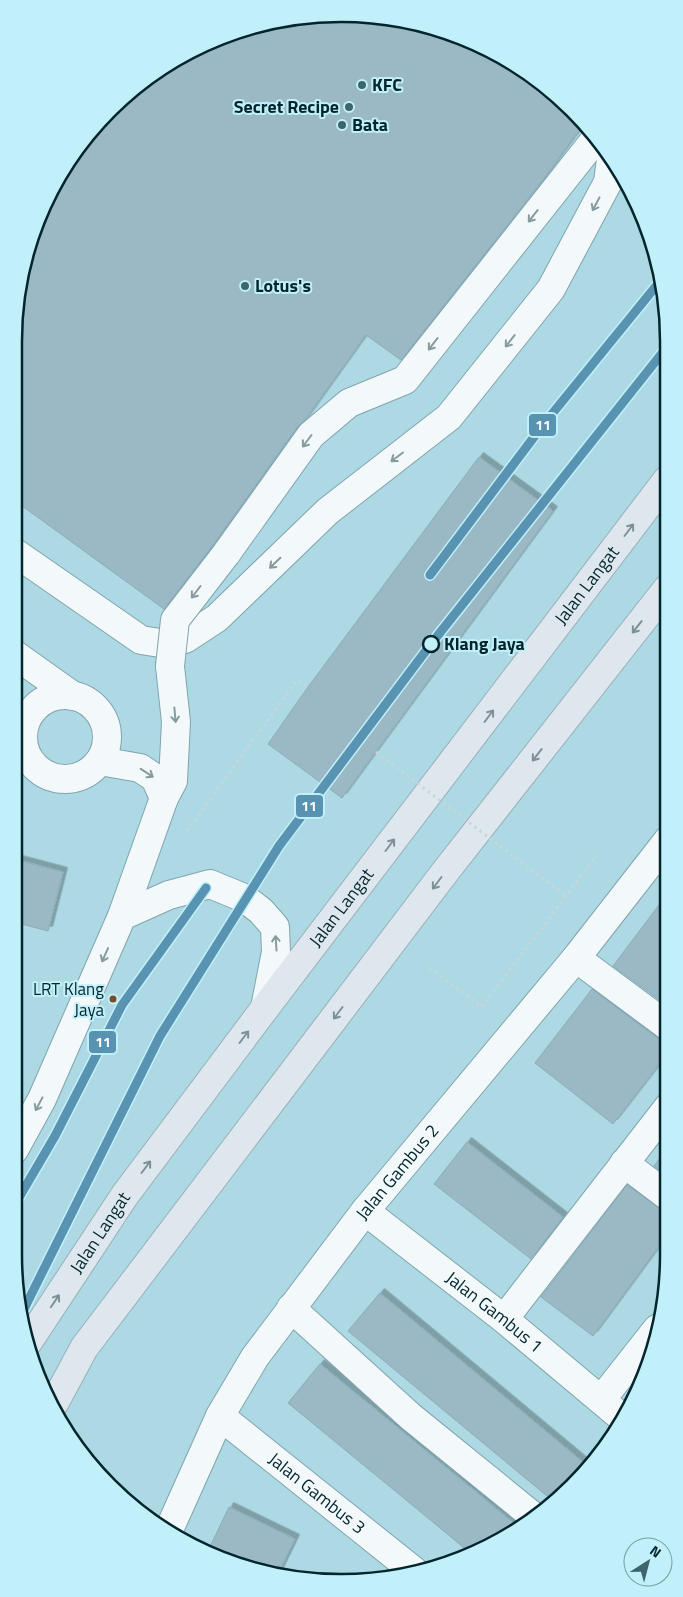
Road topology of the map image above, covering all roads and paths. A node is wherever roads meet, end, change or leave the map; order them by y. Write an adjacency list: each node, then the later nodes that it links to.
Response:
1 (591, 143): 15 (street, one-way to 15, bridge)
2 (610, 169): 4 (street, one-way to 4)
3 (660, 489): 23 (highway, Jalan Langat, one-way to 3)
4 (23, 558)
5 (660, 598): 34 (highway, one-way to 34)
6 (23, 660): 8 (street)
7 (308, 686): 16 (path)
8 (73, 696): 9 (street); 13 (street)
9 (23, 716)
10 (23, 728): 11 (street)
11 (23, 745)
12 (376, 752): 19 (path, bridge)
13 (100, 761): 14 (street); 15 (street, one-way to 15)
14 (23, 768)
15 (164, 798): 20 (street)
16 (187, 831)
17 (660, 850): 21 (street, Jalan Gambus 2)
18 (596, 856): 19 (path)
19 (566, 896): 22 (path)
20 (122, 916): 23 (street, one-way to 20); 26 (street, one-way to 26)
21 (576, 958): 24 (street); 29 (street, Jalan Gambus 2)
22 (430, 968)
23 (264, 1008): 32 (highway, Jalan Langat, one-way to 23)
24 (660, 1020)
25 (660, 1117): 27 (street)
26 (23, 1134)
27 (624, 1163): 28 (street); 31 (street)
28 (660, 1190)
29 (365, 1211): 30 (street, Jalan Gambus 2); 31 (street, Jalan Gambus 1)
30 (290, 1308): 36 (street, Jalan Gambus 2); 37 (street)
31 (504, 1319): 35 (street, Jalan Gambus 1)
32 (32, 1335)
33 (648, 1344): 35 (street)
34 (56, 1399)
35 (611, 1408)
36 (220, 1416): 38 (street, Jalan Gambus 2); 39 (street, Jalan Gambus 3)
37 (530, 1513)
38 (171, 1525)
39 (409, 1567)

